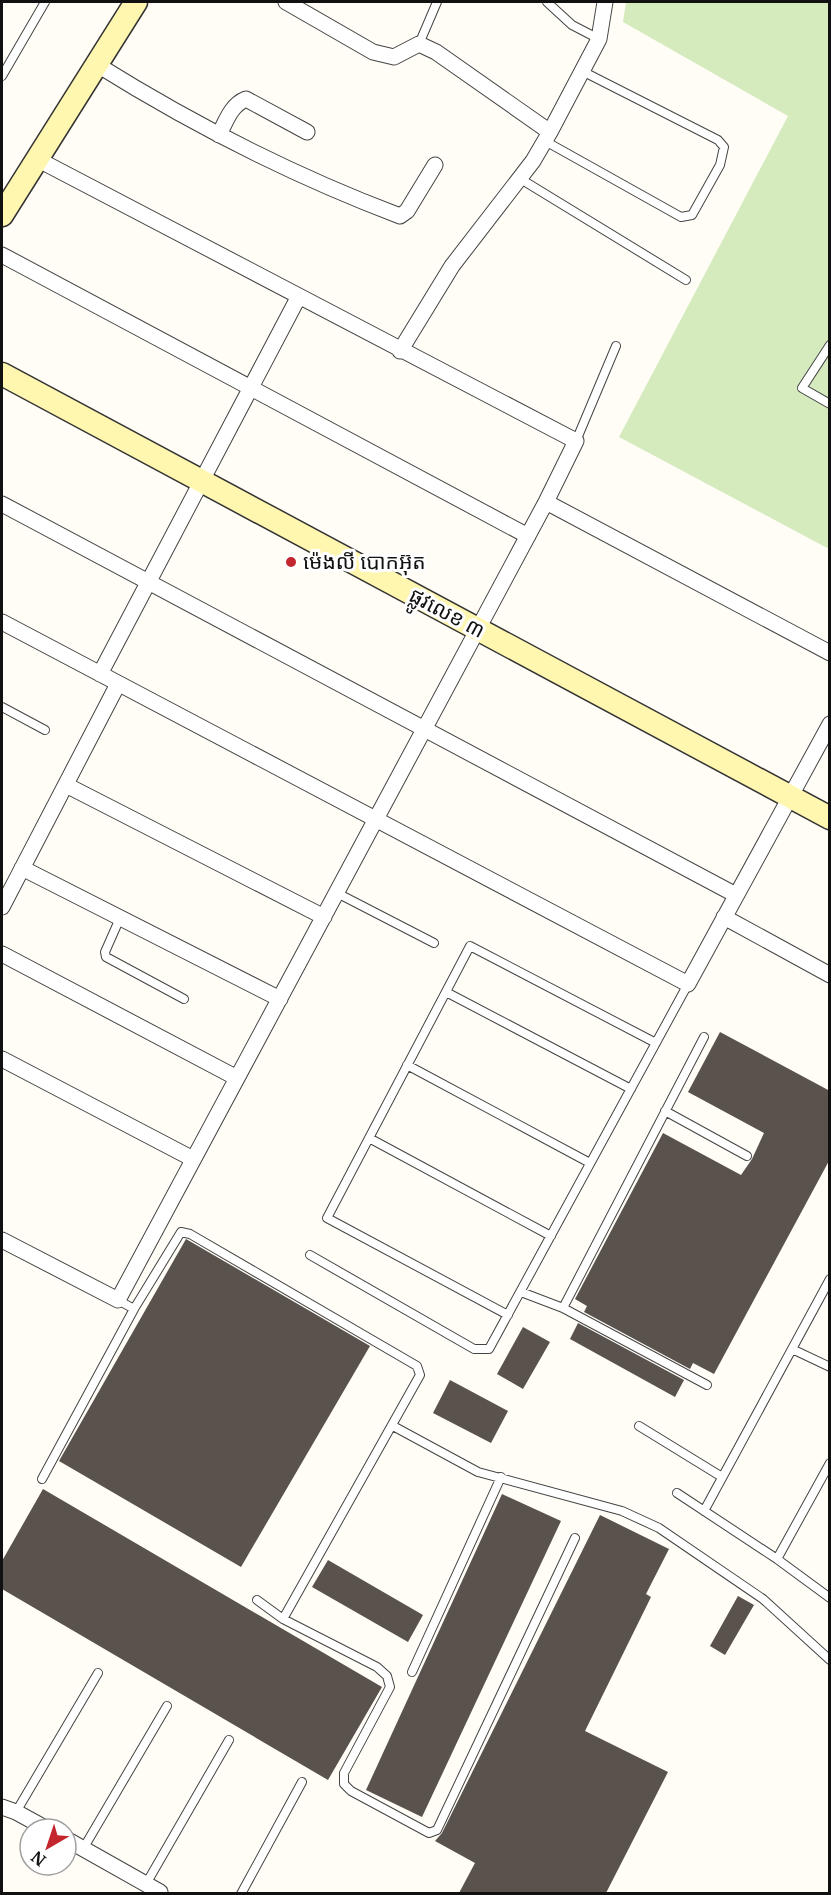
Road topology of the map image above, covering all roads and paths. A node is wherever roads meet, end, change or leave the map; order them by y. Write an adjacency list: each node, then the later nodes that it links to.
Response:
1 (45, 2): 11 (lane)
2 (136, 2): 9 (street)
3 (286, 2): 8 (street)
4 (437, 2): 8 (lane)
5 (547, 2): 7 (lane)
6 (605, 2): 7 (street)
7 (599, 39): 10 (street)
8 (419, 44): 14 (street)
9 (96, 64): 13 (street); 15 (street)
10 (582, 71): 14 (street); 14 (lane)
11 (2, 76)
12 (307, 132): 13 (street)
13 (219, 135): 16 (street)
14 (548, 136): 17 (street)
15 (37, 159): 18 (street); 21 (street)
16 (435, 165)
17 (519, 178): 20 (lane); 24 (street)
18 (2, 215)
19 (2, 255): 26 (street)
20 (686, 280)
21 (298, 297): 24 (street); 26 (street)
22 (830, 345): 27 (lane)
23 (616, 346): 28 (lane)
24 (400, 351): 28 (street)
25 (2, 374): 29 (street, ផ្លូវលេខ ៣)
26 (251, 388): 29 (street); 32 (street)
27 (830, 404)
28 (576, 441): 30 (street)
29 (201, 481): 33 (street); 35 (street, ផ្លូវលេខ ៣)
30 (546, 502): 32 (street); 36 (street)
31 (2, 504): 33 (street)
32 (528, 536): 35 (street)
33 (148, 582): 37 (street); 41 (street)
34 (2, 622): 37 (street)
35 (478, 629): 41 (street); 44 (street, ផ្លូវលេខ ៣)
36 (830, 653)
37 (100, 674): 38 (street)
38 (118, 684): 43 (street); 46 (street)
39 (2, 707): 42 (lane)
40 (830, 724): 44 (street)
41 (424, 729): 46 (street); 49 (street)
42 (45, 730)
43 (66, 784): 47 (street); 51 (street)
44 (790, 796): 45 (street, ផ្លូវលេខ ៣); 49 (street)
45 (830, 818)
46 (375, 821): 48 (street); 57 (street)
47 (22, 868): 50 (street); 53 (street)
48 (337, 893): 51 (street); 54 (lane)
49 (736, 895): 52 (street)
50 (2, 907)
51 (324, 917): 60 (street)
52 (724, 917): 56 (street); 57 (street)
53 (120, 918): 59 (lane); 60 (street)
54 (434, 943)
55 (2, 954): 65 (street)
56 (830, 975)
57 (688, 984): 62 (lane)
58 (446, 992): 62 (lane); 64 (lane); 66 (lane)
59 (183, 999)
60 (280, 999): 65 (street)
61 (705, 1038): 67 (lane)
62 (656, 1043): 66 (lane)
63 (2, 1059): 70 (street)
64 (407, 1065): 68 (lane); 71 (lane)
65 (237, 1078): 70 (street)
66 (631, 1089): 71 (lane)
67 (665, 1111): 69 (lane); 78 (lane)
68 (369, 1138): 72 (lane); 80 (lane)
69 (747, 1156)
70 (193, 1159): 77 (street)
71 (590, 1163): 72 (lane)
72 (551, 1236): 76 (lane)
73 (2, 1241): 77 (street)
74 (310, 1255): 80 (lane)
75 (830, 1279): 81 (lane)
76 (521, 1292): 78 (lane); 80 (lane)
77 (118, 1300): 79 (lane)
78 (563, 1308): 83 (lane)
79 (134, 1309): 84 (lane); 89 (lane)
80 (508, 1315)
81 (792, 1349): 82 (lane); 88 (lane)
82 (830, 1367)
83 (707, 1384)
84 (393, 1426): 87 (lane); 96 (lane)
85 (639, 1426): 88 (lane)
86 (830, 1462): 93 (lane)
87 (501, 1477): 97 (lane); 98 (lane)
88 (722, 1477): 91 (lane)
89 (42, 1479)
90 (677, 1494): 91 (lane)
91 (704, 1511): 93 (lane)
92 (575, 1538): 96 (lane)
93 (777, 1559): 94 (lane)
94 (830, 1598)
95 (257, 1600): 96 (lane)
96 (283, 1618)
97 (830, 1660)
98 (412, 1672)
99 (98, 1673): 103 (lane)
100 (167, 1706): 106 (lane)
101 (229, 1740): 107 (lane)
102 (302, 1782): 109 (lane)
103 (9, 1809): 104 (street)
104 (25, 1817)
105 (78, 1846): 106 (street)
106 (83, 1849): 107 (street)
107 (146, 1884): 108 (street)
108 (160, 1892)
109 (241, 1893)

